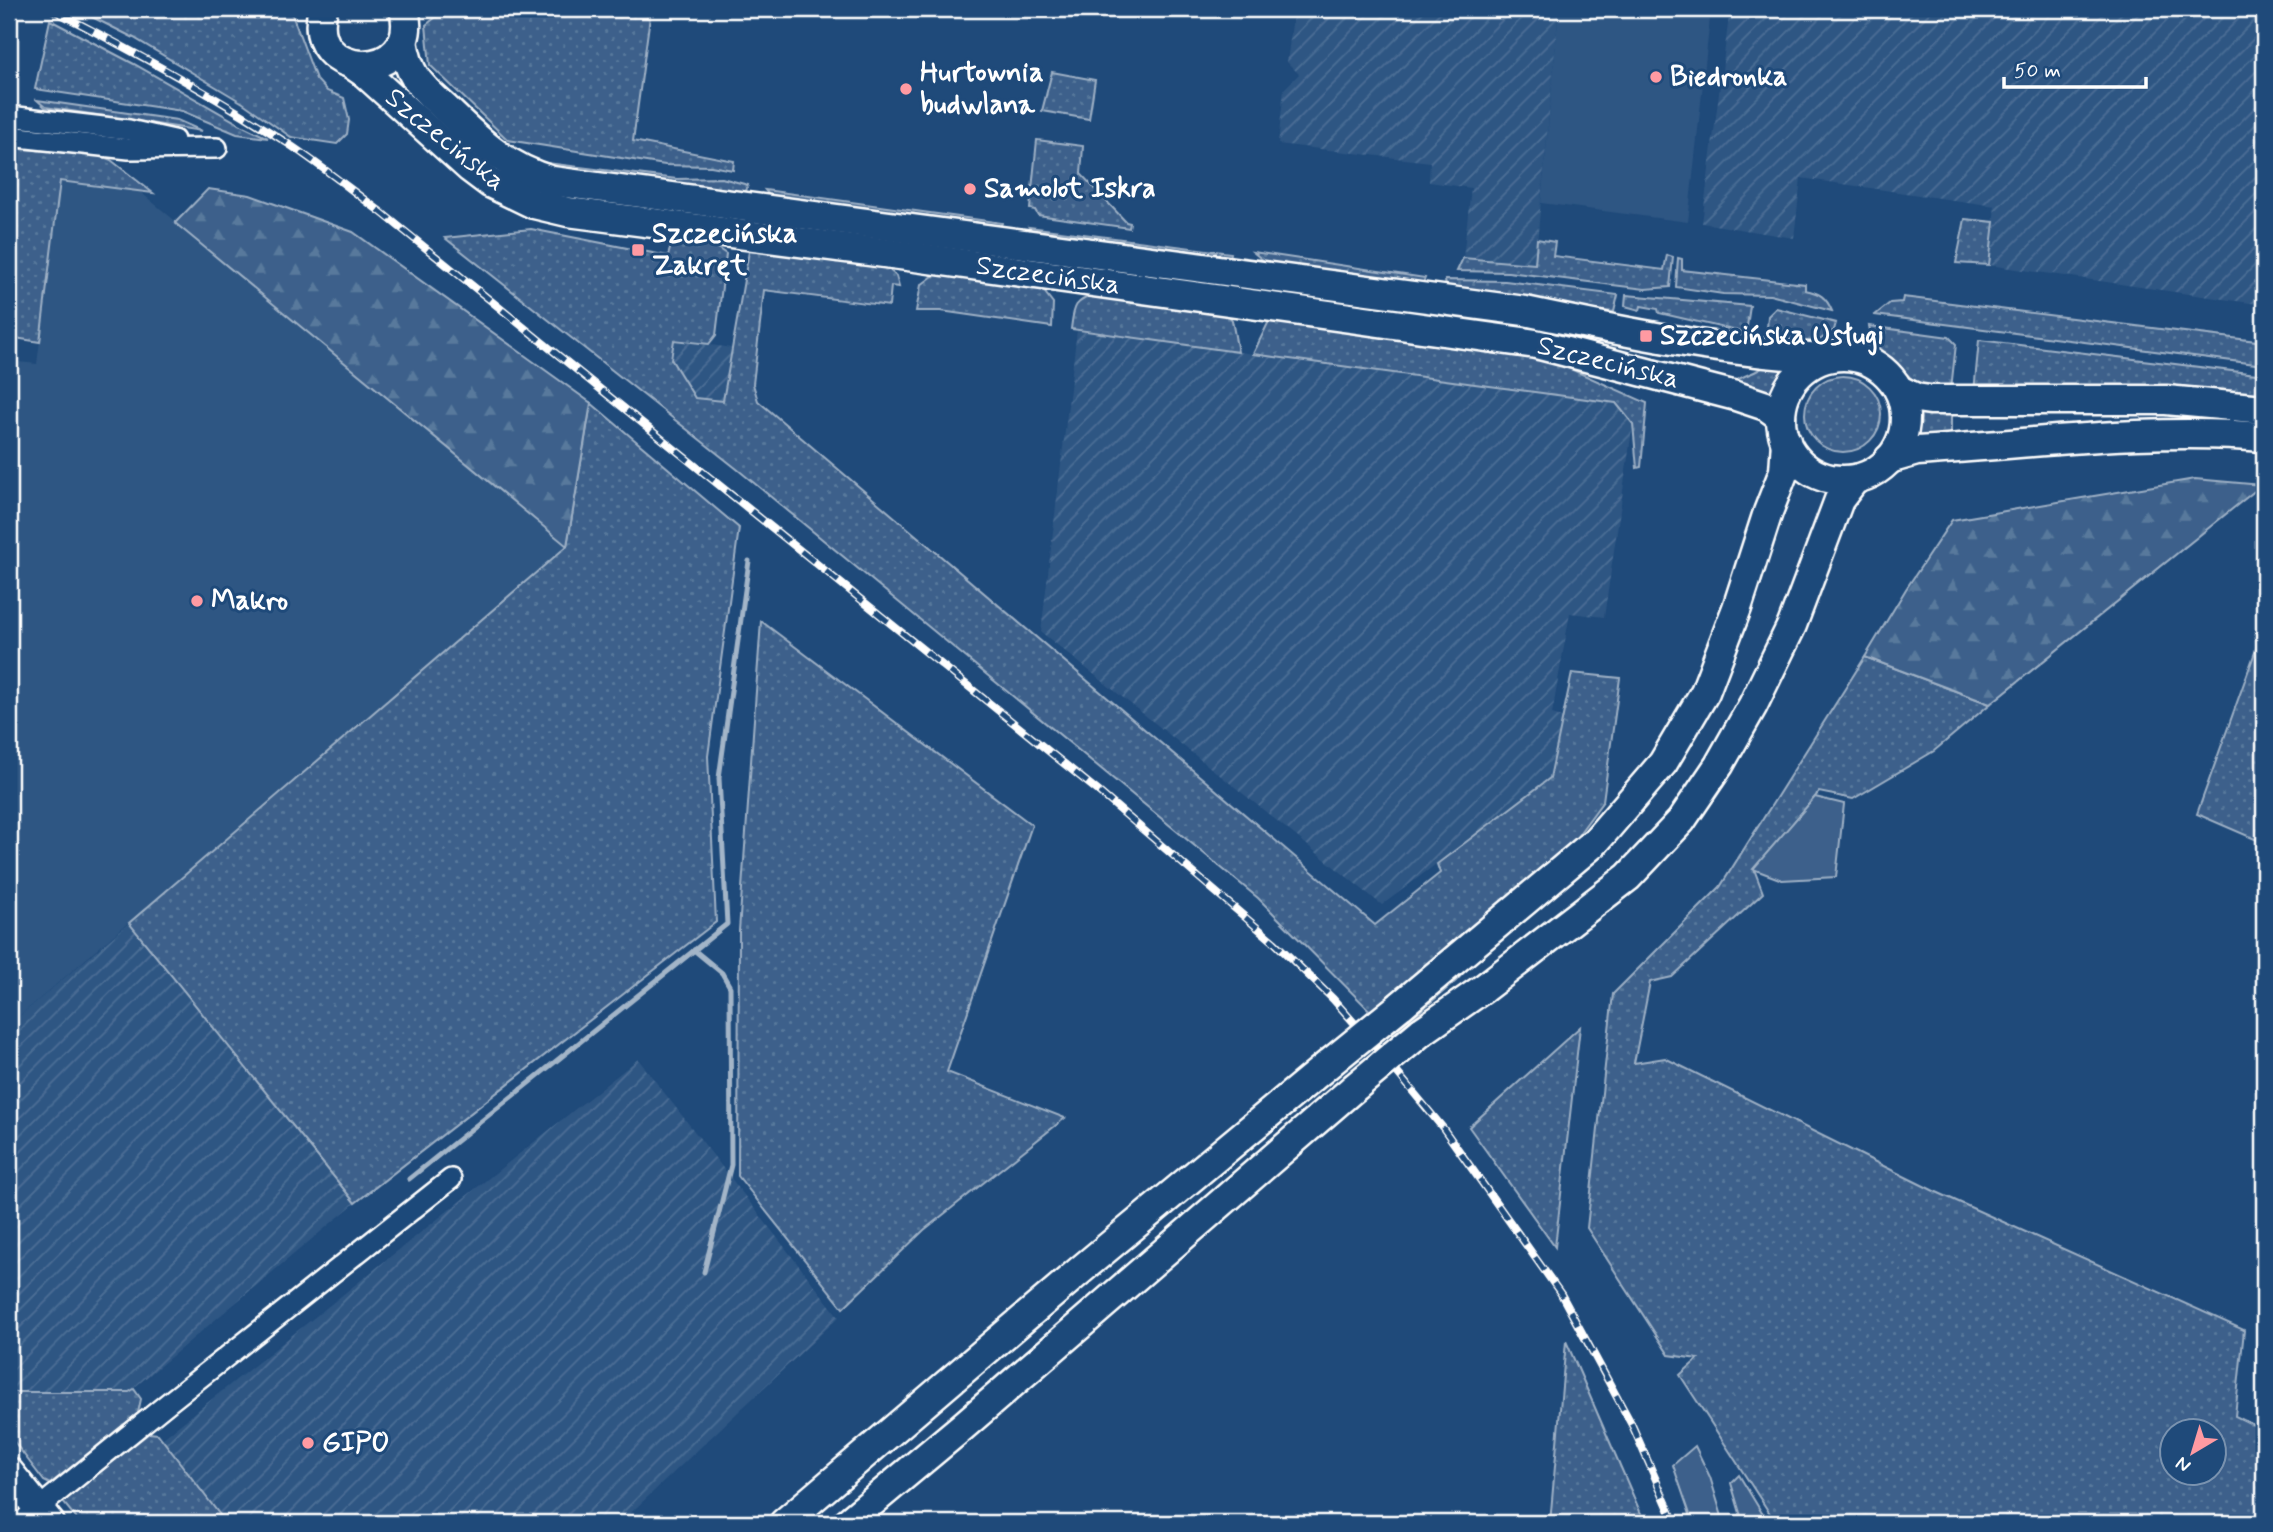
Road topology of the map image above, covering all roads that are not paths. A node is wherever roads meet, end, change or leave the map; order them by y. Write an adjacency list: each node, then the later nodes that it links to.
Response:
1 (318, 15): 3 (main road, Szczecińska)
2 (407, 19): 3 (main road); 6 (main road, Szczecińska)
3 (353, 65): 9 (main road, Szczecińska)
4 (9, 116): 5 (street)
5 (9, 136)
6 (1824, 358): 7 (main road); 9 (main road)
7 (1899, 390): 8 (main road); 11 (main road)
8 (2264, 409)
9 (1783, 429): 12 (main road); 16 (main road, bridge)
10 (2264, 437): 11 (main road)
11 (1889, 459): 12 (main road)
12 (1855, 479): 17 (main road, bridge)
13 (451, 1178): 15 (street)
14 (9, 1472): 15 (main road)
15 (36, 1518)
16 (784, 1523)
17 (847, 1523)

